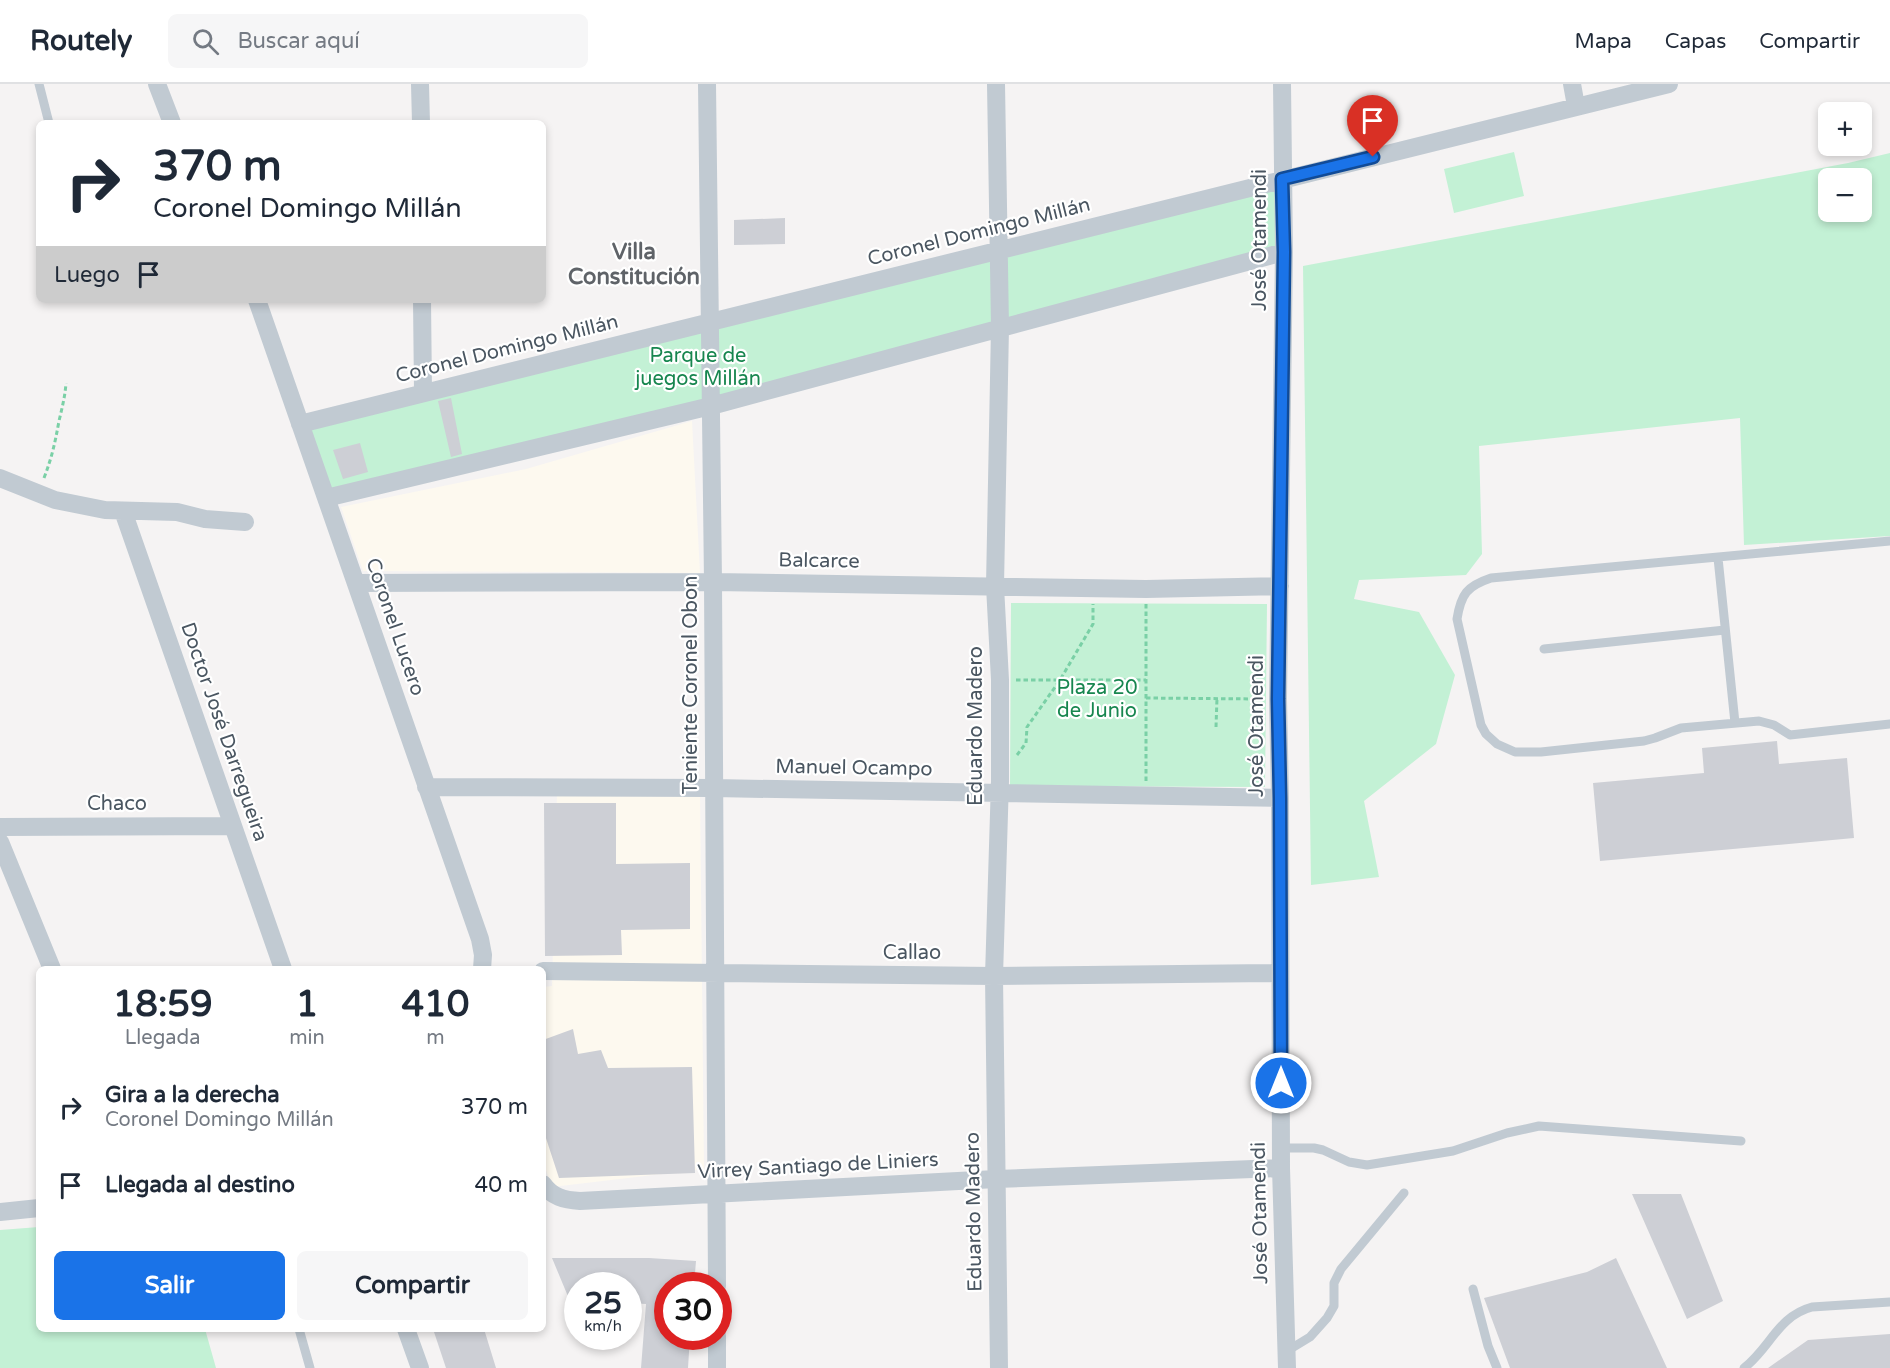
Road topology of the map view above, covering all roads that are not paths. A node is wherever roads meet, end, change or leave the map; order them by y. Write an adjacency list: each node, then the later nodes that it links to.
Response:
1 (39, 84): 10 (lane)
2 (158, 84): 11 (street)
3 (420, 84): 12 (street)
4 (707, 84): 18 (street, Teniente Coronel Obon)
5 (996, 84): 14 (street, Eduardo Madero)
6 (1282, 84): 13 (street, José Otamendi)
7 (1572, 84): 9 (street)
8 (1669, 84): 9 (street, Coronel Domingo Millán)
9 (1576, 106): 13 (street, Coronel Domingo Millán)
10 (48, 120)
11 (171, 120)
12 (421, 120)
13 (1282, 179): 14 (street, Coronel Domingo Millán); 15 (street, José Otamendi)
14 (998, 251): 18 (street, Coronel Domingo Millán); 19 (street, Eduardo Madero)
15 (1284, 252): 19 (street); 32 (street, José Otamendi)
16 (258, 303): 22 (street, Coronel Lucero)
17 (422, 303): 20 (street)
18 (709, 322): 20 (street, Coronel Domingo Millán); 21 (street, Teniente Coronel Obon)
19 (1000, 327): 21 (street); 31 (street, Eduardo Madero)
20 (423, 392): 22 (street, Coronel Domingo Millán)
21 (711, 406): 24 (street); 29 (street, Teniente Coronel Obon)
22 (300, 423): 24 (street, Coronel Lucero)
23 (0, 478): 25 (street)
24 (326, 498): 30 (street, Coronel Lucero)
25 (123, 511): 26 (street); 41 (street, Doctor José Darregueira)
26 (245, 522)
27 (1890, 541): 28 (lane)
28 (1718, 558): 33 (lane); 35 (lane)
29 (713, 582): 30 (street, Balcarce); 31 (street, Balcarce); 39 (street, Teniente Coronel Obon)
30 (356, 583): 37 (street, Coronel Lucero)
31 (995, 586): 32 (street, Balcarce); 38 (street, Eduardo Madero)
32 (1280, 586): 40 (street, José Otamendi)
33 (1725, 630): 34 (lane); 35 (lane)
34 (1544, 649)
35 (1735, 723): 36 (lane)
36 (1890, 724)
37 (426, 787): 39 (street, Manuel Ocampo); 46 (street, Coronel Lucero)
38 (999, 787): 39 (street, Manuel Ocampo); 40 (street, Manuel Ocampo); 50 (street, Eduardo Madero)
39 (714, 788): 49 (street, Teniente Coronel Obon)
40 (1280, 798): 48 (street, José Otamendi)
41 (233, 826): 42 (street, Chaco); 45 (street, Doctor José Darregueira)
42 (0, 827)
43 (0, 842): 44 (street)
44 (51, 966)
45 (281, 966)
46 (482, 966)
47 (546, 971): 49 (street, Callao)
48 (1280, 973): 50 (street, Callao); 52 (street, José Otamendi)
49 (714, 974): 50 (street, Callao); 57 (street, Teniente Coronel Obon)
50 (994, 976): 54 (street, Eduardo Madero)
51 (1741, 1141): 52 (lane)
52 (1281, 1148): 53 (street, José Otamendi)
53 (1281, 1168): 54 (street, Virrey Santiago de Liniers); 66 (street, José Otamendi)
54 (996, 1179): 57 (street, Virrey Santiago de Liniers); 70 (street, Eduardo Madero)
55 (546, 1187): 57 (street, Virrey Santiago de Liniers)
56 (1404, 1193): 66 (lane)
57 (716, 1194): 60 (street, Teniente Coronel Obon)
58 (36, 1208): 59 (street)
59 (0, 1212)
60 (717, 1272)
61 (1473, 1289): 71 (lane)
62 (1890, 1302): 72 (lane)
63 (299, 1332): 67 (lane)
64 (407, 1332): 68 (street)
65 (717, 1350): 69 (street)
66 (1287, 1359)
67 (310, 1368)
68 (420, 1368)
69 (717, 1368)
70 (999, 1368)
71 (1497, 1368)
72 (1744, 1368)

